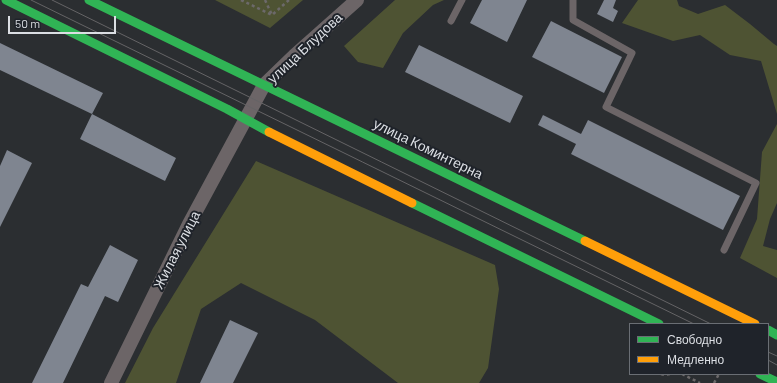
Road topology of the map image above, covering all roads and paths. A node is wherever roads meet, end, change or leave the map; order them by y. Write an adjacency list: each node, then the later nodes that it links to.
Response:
1 (6, 0): 12 (street)
2 (89, 0): 11 (street, улица Коминтерна)
3 (241, 0): 9 (path)
4 (265, 0): 9 (path)
5 (289, 0): 9 (path)
6 (357, 0): 11 (street, улица Блудова)
7 (462, 0): 10 (lane)
8 (573, 0): 13 (lane)
9 (272, 15)
10 (451, 21)
11 (264, 85): 12 (street, улица Блудова); 15 (street, улица Коминтерна)
12 (246, 120): 14 (street); 19 (street, Жилая улица)
13 (724, 250)
14 (656, 323)
15 (753, 323)
16 (684, 375): 20 (path)
17 (762, 375): 18 (street)
18 (777, 382)
19 (112, 383)
20 (700, 383)

